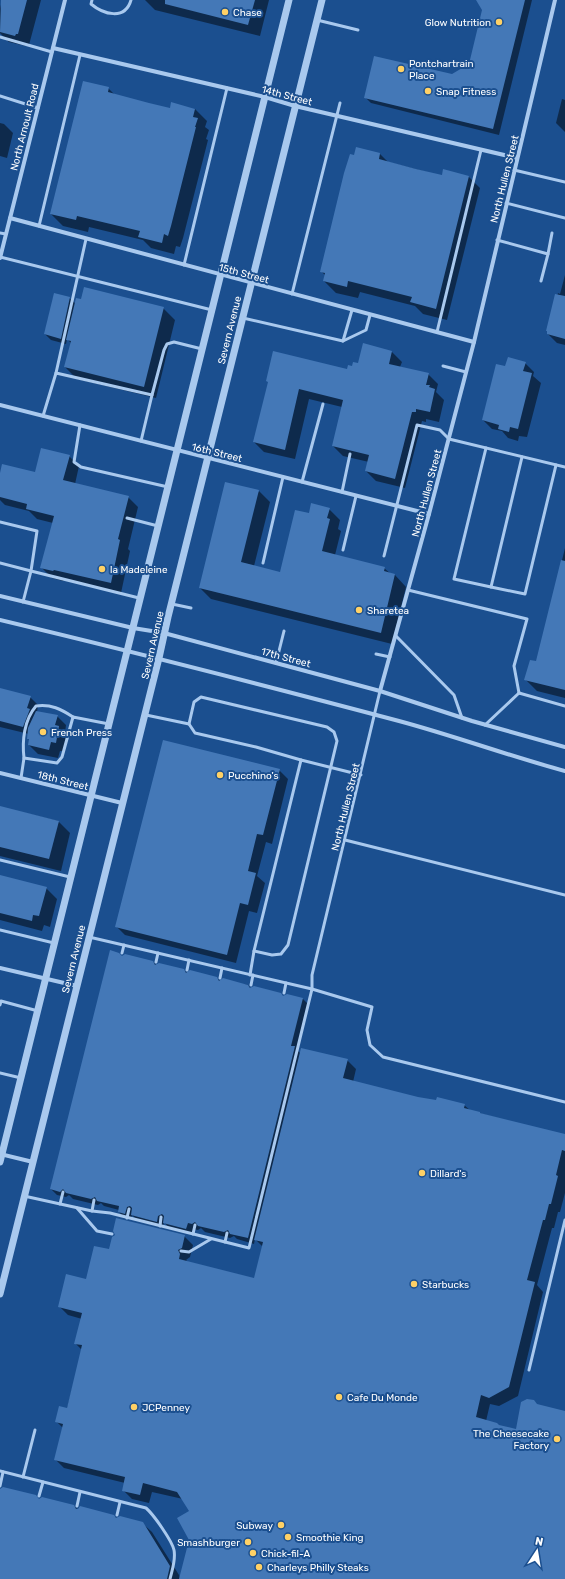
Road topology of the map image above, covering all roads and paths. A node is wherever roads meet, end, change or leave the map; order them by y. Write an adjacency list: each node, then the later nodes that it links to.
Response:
1 (64, 0): 10 (street, North Arnoult Road)
2 (92, 0): 3 (lane)
3 (131, 0)
4 (289, 0): 14 (street)
5 (322, 0): 7 (street, Severn Avenue)
6 (555, 0): 20 (street, North Hullen Street)
7 (317, 20): 8 (lane); 16 (street, Severn Avenue)
8 (358, 30)
9 (0, 38): 10 (lane)
10 (52, 50): 11 (street, 14th Street); 17 (street, North Arnoult Road)
11 (80, 55): 12 (street, 14th Street); 26 (lane)
12 (227, 88): 14 (street, 14th Street); 34 (lane)
13 (0, 96): 17 (lane)
14 (265, 97): 16 (street, 14th Street); 35 (street)
15 (340, 103): 18 (lane)
16 (295, 106): 18 (street, 14th Street); 38 (street, Severn Avenue)
17 (38, 108): 24 (street, North Arnoult Road)
18 (337, 116): 19 (street, 14th Street); 39 (lane)
19 (481, 150): 20 (street, 14th Street); 44 (lane)
20 (518, 158): 21 (street, North Hullen Street)
21 (514, 170): 22 (lane); 23 (street, North Hullen Street)
22 (565, 182)
23 (506, 203): 25 (lane); 31 (street, North Hullen Street)
24 (10, 218): 26 (street, 15th Street); 29 (street, North Arnoult Road)
25 (565, 218)
26 (39, 226): 30 (street, 15th Street)
27 (0, 233): 29 (lane)
28 (552, 233): 32 (lane)
29 (6, 234): 33 (street, North Arnoult Road)
30 (86, 239): 34 (street, 15th Street); 36 (lane)
31 (498, 240): 32 (lane); 46 (street, North Hullen Street)
32 (548, 254): 37 (lane)
33 (0, 257): 36 (lane)
34 (184, 265): 35 (street, 15th Street)
35 (221, 275): 38 (street, 15th Street); 40 (street)
36 (78, 277): 40 (lane); 50 (lane)
37 (541, 281)
38 (252, 283): 39 (street, 15th Street); 43 (street, Severn Avenue)
39 (292, 294): 41 (street, 15th Street)
40 (212, 310): 47 (street)
41 (352, 310): 42 (street, 15th Street); 45 (lane)
42 (370, 315): 44 (street, 15th Street); 45 (lane)
43 (243, 318): 45 (lane); 62 (street, Severn Avenue)
44 (437, 332): 46 (street, 15th Street)
45 (343, 341)
46 (474, 342): 49 (street, North Hullen Street)
47 (202, 349): 51 (lane); 59 (street)
48 (442, 366): 49 (lane)
49 (466, 372): 56 (street, North Hullen Street)
50 (56, 373): 51 (lane); 54 (lane)
51 (152, 395): 57 (lane)
52 (322, 404): 66 (lane)
53 (0, 405): 54 (street, 16th Street)
54 (43, 416): 55 (street, 16th Street)
55 (80, 425): 57 (street, 16th Street); 67 (lane)
56 (449, 439): 58 (lane); 70 (lane); 71 (street, North Hullen Street)
57 (141, 441): 59 (street, 16th Street)
58 (486, 448): 61 (lane); 80 (lane)
59 (177, 450): 62 (street, 16th Street); 67 (street)
60 (350, 454): 68 (lane)
61 (522, 457): 63 (lane); 80 (lane)
62 (208, 458): 65 (street, 16th Street); 85 (street, Severn Avenue)
63 (556, 465): 64 (lane); 80 (lane)
64 (565, 467)
65 (283, 477): 66 (street, 16th Street); 78 (lane)
66 (302, 482): 68 (street, 16th Street)
67 (168, 487): 74 (street)
68 (342, 492): 69 (street, 16th Street)
69 (356, 496): 70 (street, 16th Street); 75 (lane)
70 (396, 506): 71 (street, 16th Street); 76 (lane)
71 (429, 514): 81 (street, North Hullen Street)
72 (127, 518): 74 (lane)
73 (0, 522): 79 (lane)
74 (158, 526): 83 (street)
75 (343, 550)
76 (384, 556)
77 (0, 563): 79 (lane)
78 (263, 563)
79 (31, 571): 83 (lane); 84 (lane)
80 (491, 587)
81 (408, 590): 91 (street, North Hullen Street); 98 (lane)
82 (0, 596): 84 (street, 17th Street)
83 (140, 598): 88 (street)
84 (23, 602): 88 (street, 17th Street)
85 (172, 604): 86 (lane); 90 (street, Severn Avenue)
86 (191, 608)
87 (0, 620): 92 (street)
88 (133, 628): 90 (street, 17th Street); 92 (street)
89 (284, 631): 96 (lane)
90 (164, 633): 95 (street, Severn Avenue); 96 (street, 17th Street)
91 (396, 636): 94 (street, North Hullen Street); 103 (lane)
92 (127, 651): 95 (street); 104 (street)
93 (376, 654): 94 (lane)
94 (390, 657): 97 (street, North Hullen Street)
95 (159, 658): 100 (street, Severn Avenue); 101 (street)
96 (276, 663): 97 (street, 17th Street)
97 (380, 691): 101 (lane, North Hullen Street); 103 (street, 17th Street)
98 (518, 692): 99 (lane); 106 (lane)
99 (565, 706)
100 (145, 714): 105 (lane); 116 (street, Severn Avenue)
101 (376, 715): 111 (street); 113 (lane, North Hullen Street)
102 (72, 717): 104 (lane); 108 (lane); 108 (lane)
103 (462, 718): 106 (street, 17th Street)
104 (109, 724): 115 (street)
105 (189, 724): 109 (lane); 110 (lane)
106 (485, 725): 107 (street, 17th Street)
107 (565, 747)
108 (24, 758): 114 (lane)
109 (301, 760): 110 (lane); 125 (lane)
110 (331, 768): 113 (lane); 125 (lane)
111 (565, 771)
112 (0, 773): 114 (street, 18th Street)
113 (361, 775): 117 (lane, North Hullen Street)
114 (21, 778): 115 (street, 18th Street)
115 (91, 796): 116 (street, 18th Street); 119 (street)
116 (122, 803): 122 (street, Severn Avenue)
117 (345, 840): 120 (lane); 139 (lane, North Hullen Street)
118 (0, 860): 119 (lane)
119 (71, 877): 123 (street)
120 (565, 894)
121 (0, 930): 123 (lane)
122 (89, 937): 124 (lane); 138 (street, Severn Avenue)
123 (54, 943): 134 (street)
124 (124, 945): 126 (lane); 127 (lane)
125 (254, 951): 133 (lane)
126 (158, 953): 128 (lane); 129 (lane)
127 (122, 954)
128 (189, 960): 131 (lane); 132 (lane)
129 (156, 962)
130 (0, 968): 134 (street)
131 (222, 968): 133 (lane); 135 (lane)
132 (187, 970)
133 (251, 975): 136 (lane); 137 (lane)
134 (46, 978): 138 (street); 142 (street)
135 (220, 978)
136 (286, 983): 139 (lane); 140 (lane)
137 (251, 985)
138 (76, 986): 147 (street, Severn Avenue)
139 (312, 989): 145 (lane); 164 (lane, North Hullen Street)
140 (284, 993)
141 (0, 1005): 142 (lane)
142 (38, 1011): 144 (street)
143 (0, 1073): 144 (lane)
144 (21, 1078): 146 (street)
145 (565, 1102)
146 (1, 1157): 147 (street)
147 (33, 1162): 149 (street, Severn Avenue)
148 (63, 1192): 151 (lane)
149 (24, 1196): 151 (lane); 166 (street, Severn Avenue)
150 (94, 1200): 154 (lane)
151 (60, 1204): 152 (lane)
152 (77, 1208): 154 (lane); 161 (lane)
153 (129, 1209): 156 (lane)
154 (92, 1211): 156 (lane)
155 (161, 1217): 159 (lane)
156 (127, 1218): 159 (lane)
157 (565, 1220): 167 (lane)
158 (195, 1225): 162 (lane)
159 (160, 1226): 162 (lane)
160 (227, 1233): 164 (lane)
161 (112, 1234)
162 (193, 1234): 163 (lane)
163 (212, 1239): 164 (lane); 165 (lane)
164 (225, 1242)
165 (181, 1250)
166 (0, 1294)
167 (529, 1370)
168 (35, 1430): 170 (lane)
169 (2, 1472): 170 (lane); 172 (lane)
170 (23, 1477): 171 (lane)
171 (43, 1482): 173 (lane); 174 (lane)
172 (0, 1486)
173 (80, 1492): 175 (lane); 176 (lane)
174 (39, 1496)
175 (120, 1502): 177 (lane); 178 (lane)
176 (77, 1506)
177 (117, 1515)
178 (170, 1579)

